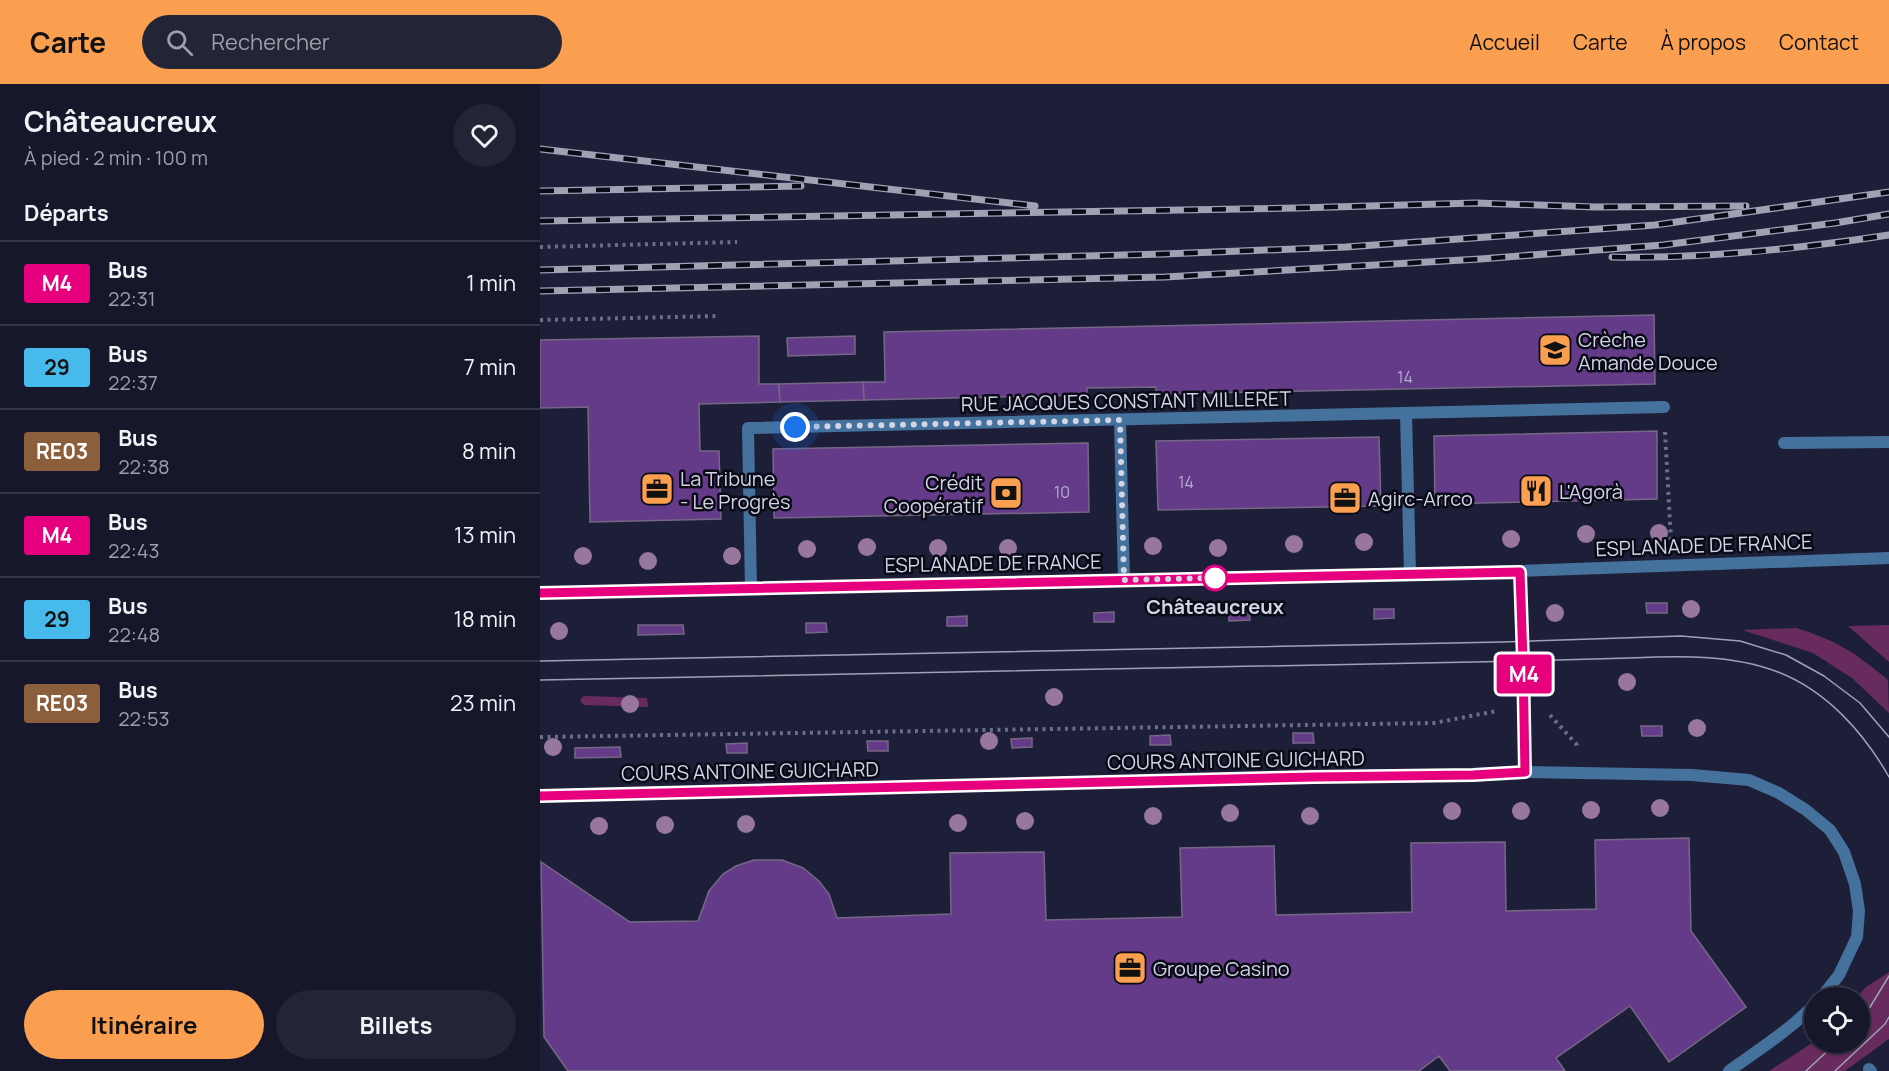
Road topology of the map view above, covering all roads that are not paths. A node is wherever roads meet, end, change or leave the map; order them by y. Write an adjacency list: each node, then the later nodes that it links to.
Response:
1 (1664, 407): 2 (street, RUE JACQUES CONSTANT MILLERET)
2 (1406, 414): 3 (street, RUE JACQUES CONSTANT MILLERET); 8 (street)
3 (1120, 420): 9 (street); 10 (street, RUE JACQUES CONSTANT MILLERET)
4 (1889, 442): 5 (street)
5 (1784, 443)
6 (1889, 558): 7 (street, ESPLANADE DE FRANCE)
7 (1520, 572): 8 (street, ESPLANADE DE FRANCE); 12 (street)
8 (1410, 574): 9 (street, ESPLANADE DE FRANCE)
9 (1124, 580): 10 (street, ESPLANADE DE FRANCE)
10 (751, 589): 11 (street, ESPLANADE DE FRANCE)
11 (540, 593)
12 (1525, 772): 13 (street, COURS ANTOINE GUICHARD); 14 (street, COURS ANTOINE GUICHARD)
13 (540, 796)
14 (1830, 987)
15 (1804, 1014): 16 (street)
16 (1728, 1071)

